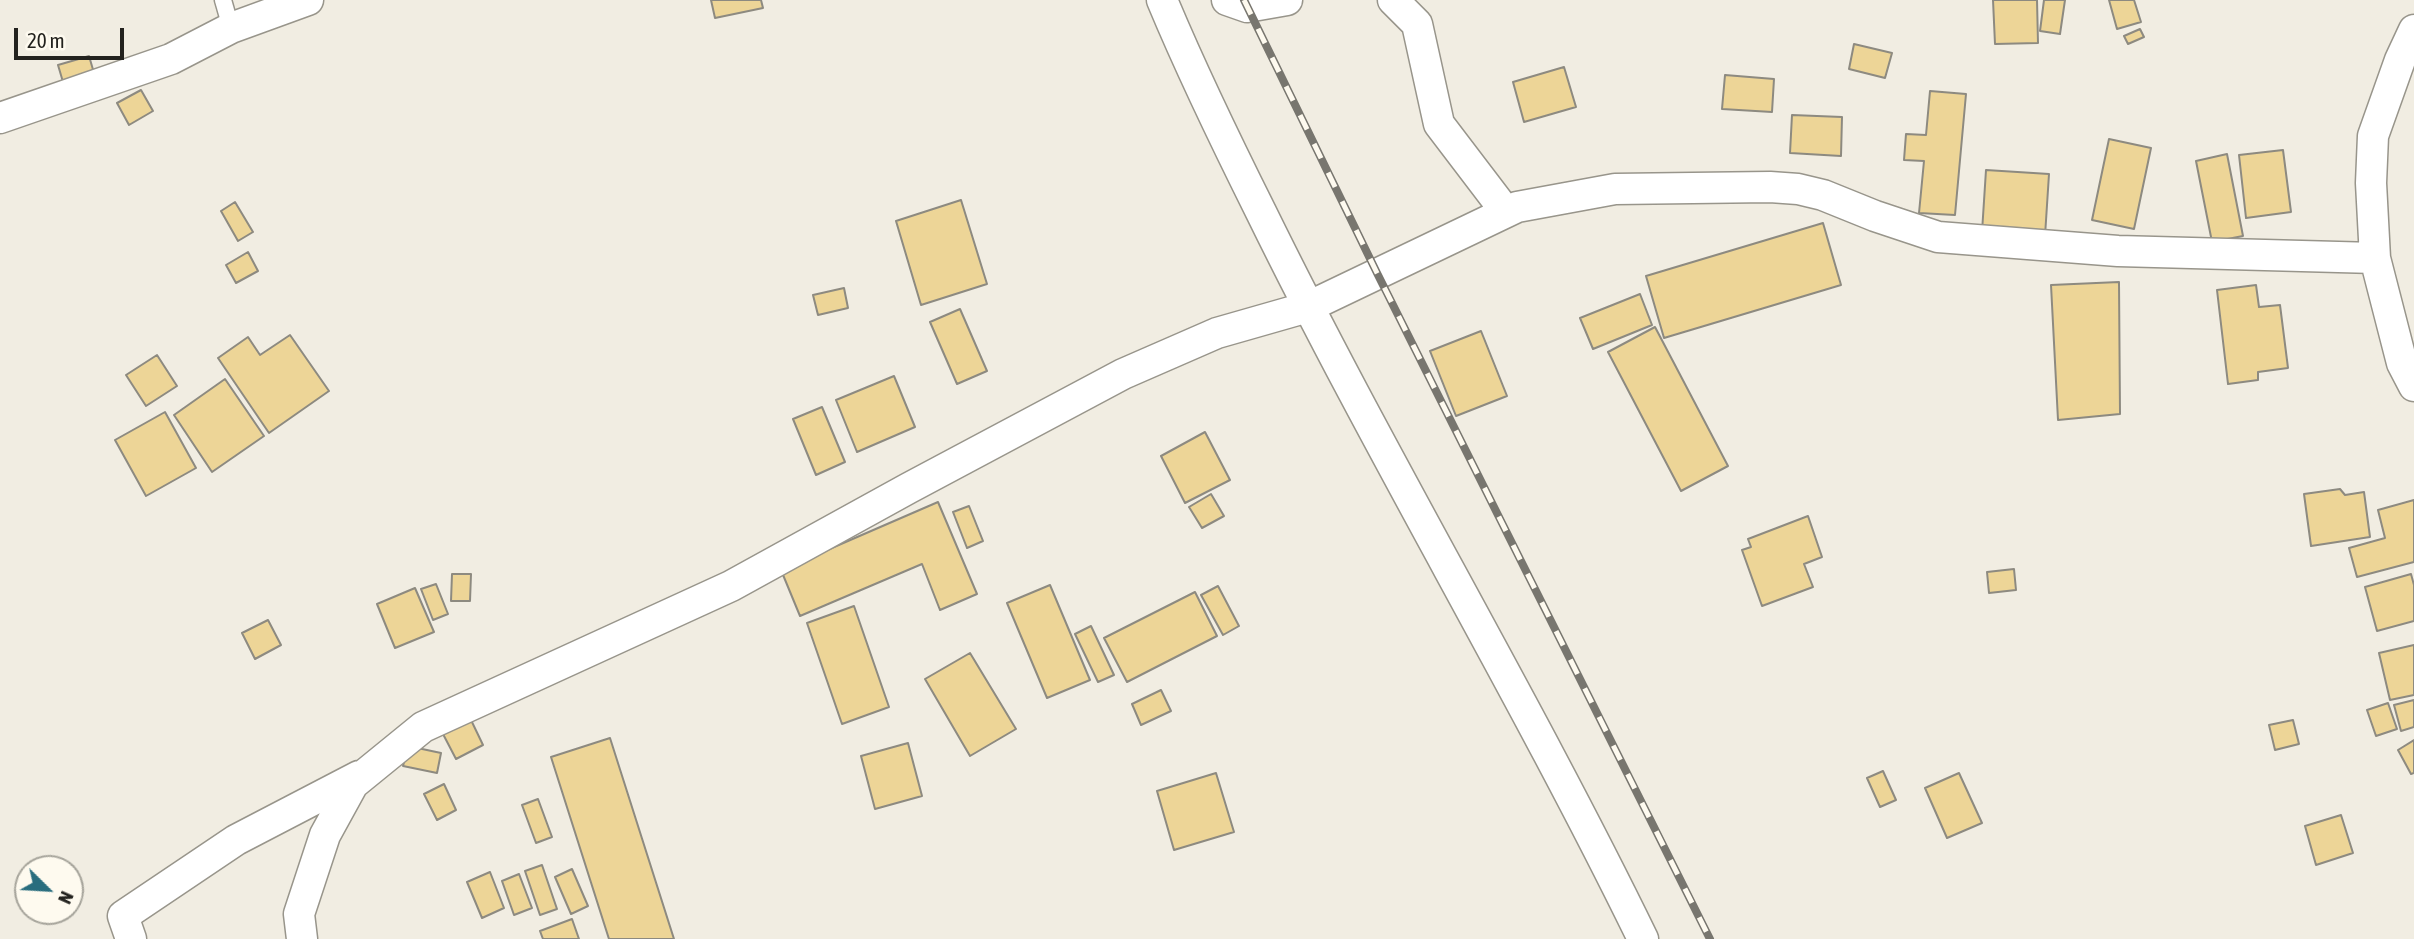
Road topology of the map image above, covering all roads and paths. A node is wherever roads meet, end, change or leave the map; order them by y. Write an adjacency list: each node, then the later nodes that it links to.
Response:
1 (307, 0): 6 (street)
2 (1162, 0): 11 (street)
3 (1227, 0): 4 (street)
4 (1287, 0)
5 (1393, 0): 9 (street)
6 (227, 14): 8 (street)
7 (2414, 30): 10 (street)
8 (0, 118)
9 (1506, 212): 10 (street); 11 (street)
10 (2375, 258): 12 (street)
11 (1308, 307): 13 (street); 16 (street)
12 (2410, 371)
13 (369, 771): 14 (street); 15 (street)
14 (131, 939)
15 (302, 939)
16 (1643, 939)

